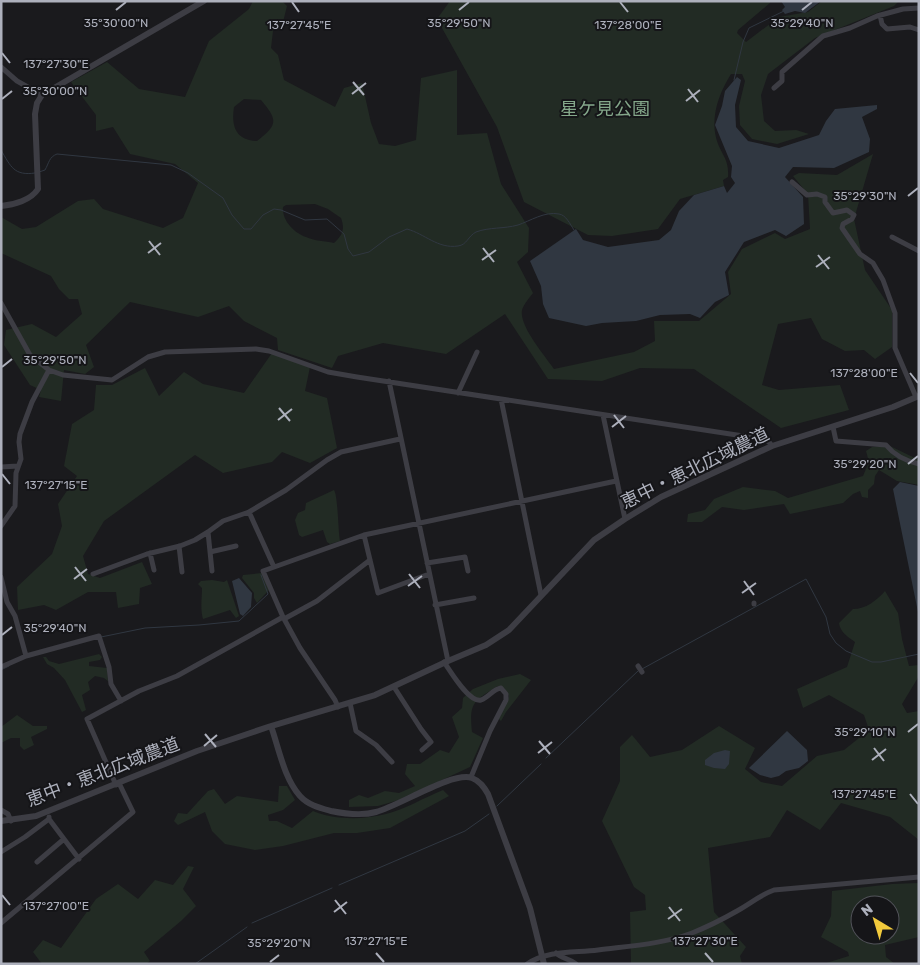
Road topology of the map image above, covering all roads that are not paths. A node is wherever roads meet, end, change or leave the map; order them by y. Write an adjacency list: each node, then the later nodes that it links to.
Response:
1 (204, 1): 7 (street)
2 (919, 8): 3 (street)
3 (880, 15): 4 (street); 6 (street)
4 (919, 30)
5 (1, 67): 7 (street)
6 (774, 88)
7 (42, 96): 9 (street)
8 (792, 182): 17 (street)
9 (1, 206)
10 (892, 237): 11 (street)
11 (919, 251)
12 (1, 304): 14 (street)
13 (477, 352): 16 (street)
14 (49, 370): 15 (street); 24 (street)
15 (389, 381): 16 (street); 21 (street)
16 (458, 393): 18 (street)
17 (917, 397): 20 (street, 恵中・恵北広域農道)
18 (501, 399): 19 (street); 27 (street)
19 (603, 415): 22 (street); 26 (street)
20 (833, 427): 22 (street, 恵中・恵北広域農道); 23 (street)
21 (400, 439): 28 (street); 30 (street)
22 (772, 446): 29 (street, 恵中・恵北広域農道)
23 (919, 464)
24 (18, 466): 25 (street); 31 (street)
25 (1, 467)
26 (616, 481): 27 (street); 29 (street)
27 (523, 502): 30 (street); 48 (street)
28 (249, 512): 32 (street); 40 (street)
29 (625, 519): 48 (street, 恵中・恵北広域農道)
30 (419, 523): 33 (street); 39 (street)
31 (1, 526)
32 (208, 532): 34 (street); 36 (street)
33 (364, 535): 38 (street); 40 (street)
34 (179, 546): 37 (street); 44 (street)
35 (236, 546): 36 (street)
36 (210, 552): 42 (street)
37 (150, 554): 41 (street); 45 (street)
38 (370, 560): 46 (street); 51 (street)
39 (427, 563): 43 (street); 46 (street)
40 (274, 567): 51 (street)
41 (154, 570)
42 (212, 571)
43 (468, 571)
44 (182, 572)
45 (93, 574)
46 (429, 574): 50 (street)
47 (1, 577): 52 (street)
48 (541, 595): 53 (street, 恵中・恵北広域農道)
49 (474, 598): 50 (street)
50 (436, 605): 53 (street)
51 (283, 618): 56 (street); 58 (street)
52 (26, 656): 54 (street); 56 (street)
53 (446, 661): 55 (street, 恵中・恵北広域農道); 62 (street)
54 (1, 667)
55 (394, 687): 57 (street, 恵中・恵北広域農道); 60 (street)
56 (121, 701): 63 (street)
57 (350, 703): 58 (street, 恵中・恵北広域農道); 61 (street)
58 (338, 707): 59 (street, 恵中・恵北広域農道)
59 (271, 726): 62 (street); 63 (street, 恵中・恵北広域農道)
60 (422, 750)
61 (392, 762)
62 (471, 777): 76 (street)
63 (118, 784): 65 (street, 恵中・恵北広域農道); 71 (street)
64 (1, 810): 68 (street)
65 (50, 811): 66 (street); 68 (street, 恵中・恵北広域農道)
66 (49, 819): 69 (street); 70 (street)
67 (1, 821): 68 (street, 恵中・恵北広域農道)
68 (11, 821)
69 (64, 839): 71 (street); 72 (street)
70 (1, 852)
71 (79, 859): 74 (street)
72 (36, 862)
73 (919, 877): 75 (street)
74 (1, 923)
75 (556, 953): 76 (street); 79 (street)
76 (543, 956): 77 (street); 78 (street)
77 (527, 964)
78 (544, 964)
79 (576, 964)

